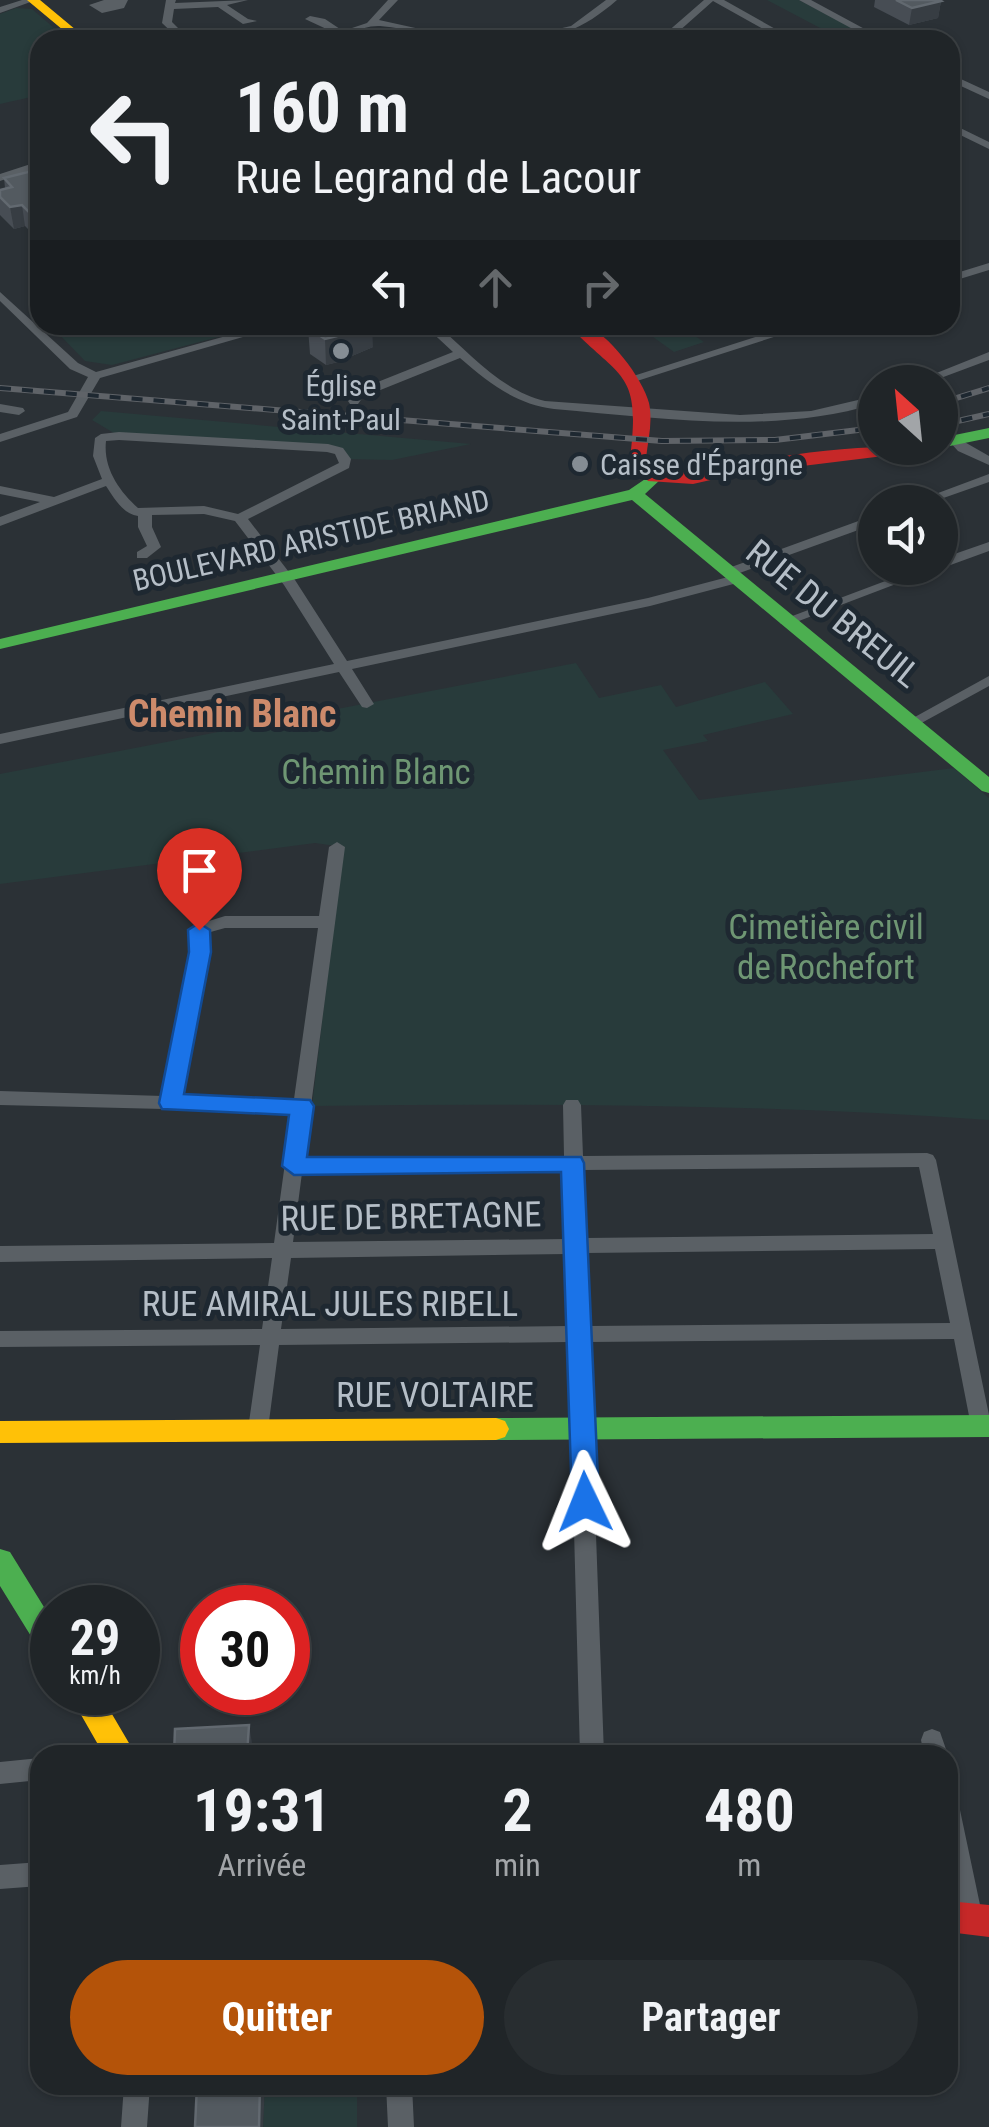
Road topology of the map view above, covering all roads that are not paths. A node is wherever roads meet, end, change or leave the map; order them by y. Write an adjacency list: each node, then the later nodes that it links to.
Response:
1 (32, 0): 9 (street); 13 (street)
2 (243, 0): 8 (street)
3 (393, 0): 12 (street)
4 (612, 0): 18 (street)
5 (713, 0): 19 (street); 20 (street)
6 (804, 0): 21 (street)
7 (171, 3): 8 (street); 14 (street)
8 (221, 5): 11 (street)
9 (0, 10)
10 (310, 20): 15 (street)
11 (252, 22)
12 (373, 22): 16 (street); 17 (street)
13 (70, 30)
14 (174, 30)
15 (337, 30)
16 (355, 30)
17 (414, 30)
18 (564, 30)
19 (676, 30)
20 (770, 30)
21 (861, 30)
22 (960, 82): 23 (street)
23 (989, 96)
24 (960, 131): 25 (street)
25 (989, 146)
26 (30, 168): 27 (street)
27 (0, 178)
28 (989, 266): 29 (street)
29 (960, 276)
30 (2, 299): 31 (street)
31 (30, 325)
32 (41, 335): 40 (street)
33 (243, 335): 40 (street)
34 (442, 335): 37 (street)
35 (588, 335): 41 (street)
36 (773, 335): 41 (street)
37 (463, 352): 42 (street); 47 (street)
38 (989, 356): 39 (street)
39 (958, 368)
40 (95, 376): 45 (street)
41 (633, 378): 47 (street)
42 (354, 402)
43 (858, 406): 47 (street)
44 (0, 408): 46 (street)
45 (76, 410): 49 (street); 50 (street)
46 (19, 411)
47 (640, 432): 55 (street)
48 (989, 433): 51 (street)
49 (0, 438)
50 (101, 438): 57 (street); 63 (street)
51 (958, 440)
52 (958, 446): 54 (street)
53 (858, 454): 55 (street)
54 (989, 461)
55 (654, 478): 60 (street)
56 (989, 478): 58 (street)
57 (110, 480): 61 (street); 62 (street)
58 (958, 489)
59 (0, 490): 61 (street)
60 (635, 494): 69 (street, RUE DU BREUIL); 70 (street, BOULEVARD ARISTIDE BRIAND)
61 (53, 500): 64 (street)
62 (146, 514): 63 (street); 67 (street)
63 (240, 518): 70 (street)
64 (0, 522)
65 (858, 527): 69 (street)
66 (989, 546): 68 (street)
67 (142, 556)
68 (958, 557)
69 (732, 576): 72 (street, RUE DU BREUIL); 74 (street)
70 (283, 578): 73 (street, BOULEVARD ARISTIDE BRIAND); 74 (street)
71 (884, 585): 72 (street)
72 (786, 621): 77 (street, RUE DU BREUIL)
73 (0, 644)
74 (342, 666): 76 (street); 78 (street)
75 (989, 680): 77 (street)
76 (366, 704)
77 (911, 722): 79 (street, RUE DU BREUIL)
78 (0, 738)
79 (986, 779)
80 (338, 847): 81 (street)
81 (326, 922): 83 (street); 84 (street)
82 (0, 1098): 83 (street)
83 (170, 1103): 84 (street)
84 (302, 1106): 87 (street)
85 (572, 1106): 86 (street)
86 (572, 1163): 87 (street); 88 (street); 89 (street)
87 (294, 1166): 90 (street)
88 (943, 1241): 89 (street, RUE DE BRETAGNE); 92 (street)
89 (576, 1247): 90 (street, RUE DE BRETAGNE); 93 (street)
90 (282, 1250): 91 (street, RUE DE BRETAGNE); 94 (street)
91 (0, 1254)
92 (961, 1331): 93 (street, RUE AMIRAL JULES RIBELL); 96 (street)
93 (580, 1335): 94 (street, RUE AMIRAL JULES RIBELL); 98 (street)
94 (271, 1337): 95 (street, RUE AMIRAL JULES RIBELL); 97 (street)
95 (0, 1339)
96 (985, 1426): 98 (street, RUE VOLTAIRE)
97 (258, 1430): 98 (street, RUE VOLTAIRE); 99 (street, RUE VOLTAIRE)
98 (583, 1430): 104 (street)
99 (0, 1432)
100 (0, 1561): 101 (street)
101 (30, 1609)
102 (94, 1715): 103 (street)
103 (111, 1745)
104 (592, 1745)
105 (30, 1770): 106 (street)
106 (0, 1773)
107 (958, 1862): 110 (street)
108 (30, 1875): 109 (street)
109 (0, 1877)
110 (969, 1919)
111 (136, 2095): 113 (street)
112 (399, 2095): 114 (street)
113 (134, 2127)
114 (400, 2127)

